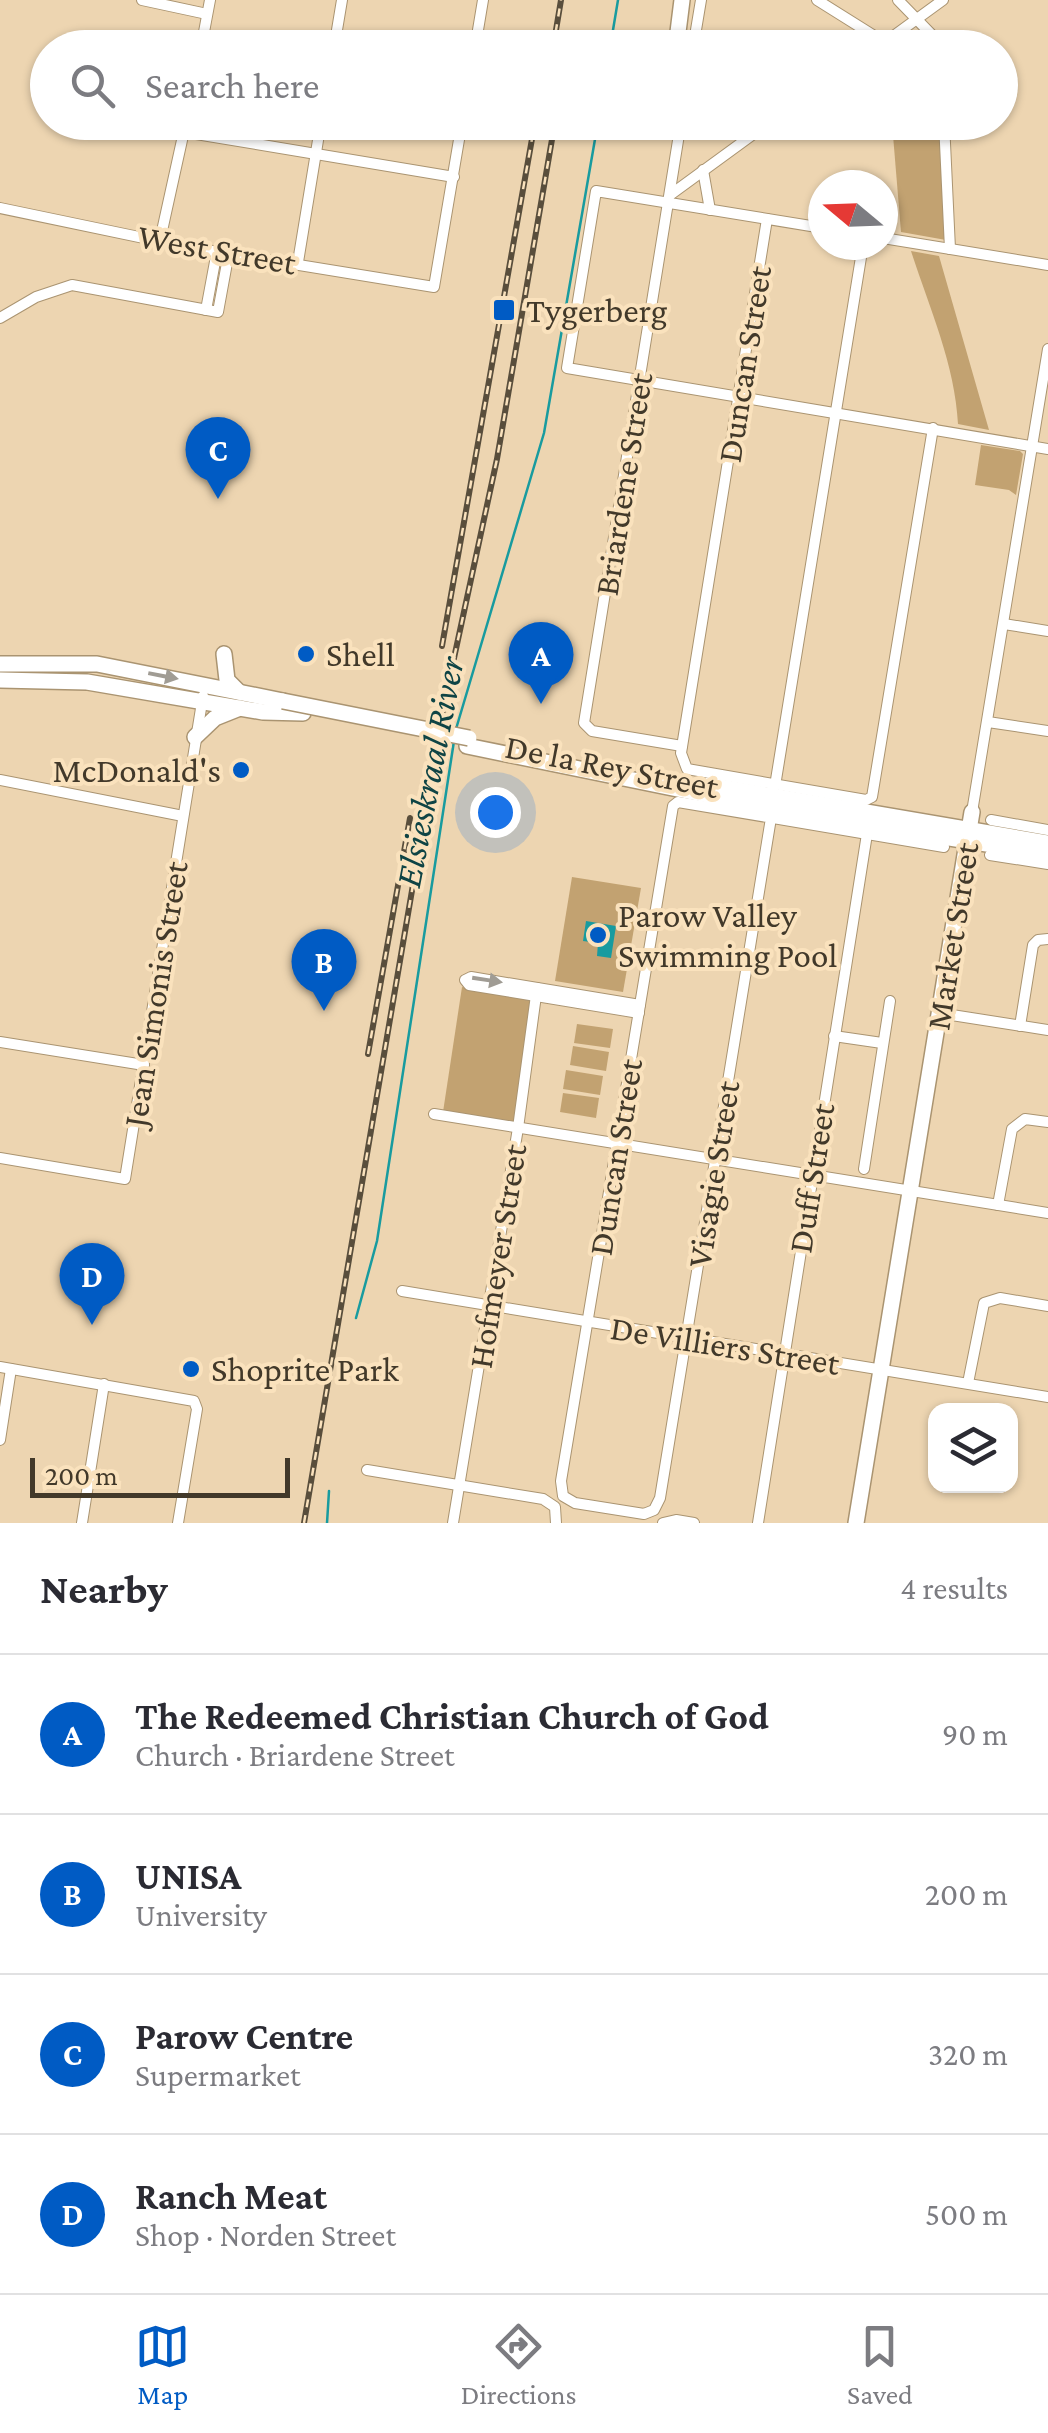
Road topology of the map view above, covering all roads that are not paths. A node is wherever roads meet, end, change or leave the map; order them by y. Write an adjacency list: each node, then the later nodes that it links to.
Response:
1 (142, 0): 10 (street)
2 (210, 0): 10 (street)
3 (342, 0): 13 (street)
4 (483, 0): 14 (street)
5 (682, 0): 15 (main road)
6 (701, 0): 16 (street)
7 (817, 0): 17 (street)
8 (944, 0): 11 (street)
9 (901, 1): 11 (street)
10 (207, 14): 12 (street)
11 (916, 19): 18 (street); 19 (street)
12 (204, 30)
13 (337, 30)
14 (477, 30)
15 (678, 30)
16 (696, 30)
17 (859, 30)
18 (901, 30)
19 (925, 30)
20 (182, 140): 35 (street)
21 (248, 140): 27 (street)
22 (319, 140): 27 (street)
23 (459, 140): 29 (street)
24 (678, 140): 30 (street, Briardene Street)
25 (745, 140): 28 (street)
26 (945, 140): 37 (street)
27 (316, 154): 29 (street); 40 (street)
28 (703, 170): 30 (street); 32 (street)
29 (454, 177): 40 (street, West Street)
30 (669, 199): 32 (street); 44 (street, Briardene Street); 44 (street)
31 (0, 208): 35 (street, West Street)
32 (710, 210): 33 (street)
33 (768, 219): 34 (street); 45 (street, Duncan Street)
34 (808, 226)
35 (160, 240): 38 (street, West Street)
36 (898, 240): 37 (street)
37 (950, 249): 41 (street)
38 (223, 252): 40 (street, West Street); 42 (street)
39 (862, 260): 46 (street)
40 (298, 262)
41 (1048, 265)
42 (0, 318)
43 (1048, 349): 48 (street, Market Street)
44 (639, 382): 45 (street); 60 (street, Briardene Street)
45 (739, 397): 46 (street); 64 (street, Duncan Street)
46 (836, 413): 47 (street); 66 (street)
47 (933, 428): 48 (street); 66 (street, De la Rey Street)
48 (1032, 446): 49 (street); 50 (street, Market Street)
49 (1048, 448)
50 (1004, 624): 51 (street); 59 (street, Market Street)
51 (1048, 632)
52 (224, 654): 58 (main road)
53 (40, 662): 54 (main road, De la Rey Street); 56 (main road); 57 (main road, De la Rey Street, one-way to 57)
54 (0, 664)
55 (0, 680): 56 (main road, De la Rey Street)
56 (144, 690): 57 (main road, De la Rey Street)
57 (203, 692): 58 (main road, De la Rey Street); 62 (street, Jean Simonis Street)
58 (239, 700): 62 (main road); 63 (main road, De la Rey Street); 63 (main road, De la Rey Street, bridge)
59 (988, 722): 61 (street); 68 (street, Market Street)
60 (586, 727): 64 (street, De la Rey Street)
61 (1048, 732)
62 (196, 736): 69 (street, Jean Simonis Street)
63 (468, 742): 74 (main road, De la Rey Street)
64 (682, 746): 66 (street, De la Rey Street)
65 (0, 780): 69 (street)
66 (776, 786)
67 (674, 804): 70 (street, De la Rey Street); 83 (street, Duncan Street)
68 (972, 812): 74 (main road, Market Street)
69 (183, 816): 90 (street, Jean Simonis Street)
70 (771, 818): 73 (street, De la Rey Street); 96 (street, Visagie Street)
71 (991, 820): 72 (street)
72 (1048, 830)
73 (868, 834): 76 (street, De la Rey Street); 87 (street, Duff Street)
74 (968, 836): 75 (main road, De la Rey Street); 77 (main road, De la Rey Street); 84 (main road, Market Street)
75 (1048, 843)
76 (944, 847)
77 (1048, 854)
78 (990, 855): 79 (street)
79 (1048, 864)
80 (1048, 938): 85 (street)
81 (537, 992): 81 (street, one-way to 81); 83 (street); 93 (street, Hofmeyer Street)
82 (890, 1001): 89 (street)
83 (639, 1009): 94 (street, Duncan Street)
84 (939, 1014): 85 (street); 99 (main road, Market Street)
85 (1020, 1026): 86 (street)
86 (1048, 1030)
87 (834, 1036): 89 (street); 98 (street, Duff Street)
88 (0, 1042): 90 (street)
89 (882, 1043): 97 (street)
90 (144, 1065): 95 (street, Jean Simonis Street)
91 (434, 1114): 93 (street)
92 (1048, 1122): 100 (street)
93 (518, 1128): 94 (street); 103 (street, Hofmeyer Street)
94 (618, 1144): 96 (street); 105 (street, Duncan Street)
95 (0, 1158)
96 (716, 1159): 98 (street); 106 (street, Visagie Street)
97 (864, 1169)
98 (811, 1174): 99 (street); 107 (street, Duff Street)
99 (909, 1191): 100 (street); 109 (main road, Market Street)
100 (998, 1205): 101 (street)
101 (1048, 1213)
102 (402, 1291): 103 (street, De Villiers Street)
103 (489, 1306): 105 (street, De Villiers Street); 115 (street, Hofmeyer Street)
104 (1048, 1306): 111 (street)
105 (588, 1323): 106 (street, De Villiers Street); 116 (street, Duncan Street)
106 (686, 1339): 107 (street, De Villiers Street); 116 (street, Visagie Street)
107 (783, 1354): 109 (street, De Villiers Street); 123 (street, Duff Street)
108 (6, 1368): 110 (street); 113 (street)
109 (880, 1370): 111 (street, De Villiers Street); 124 (main road, Market Street)
110 (104, 1384): 117 (street); 118 (street)
111 (968, 1384): 112 (street, De Villiers Street)
112 (1048, 1397)
113 (0, 1440)
114 (367, 1470): 115 (street)
115 (459, 1484): 119 (street, Hofmeyer Street); 120 (street)
116 (637, 1514)
117 (82, 1523)
118 (178, 1523)
119 (453, 1523)
120 (556, 1523)
121 (663, 1523): 122 (street)
122 (694, 1523)
123 (758, 1523)
124 (856, 1523)

